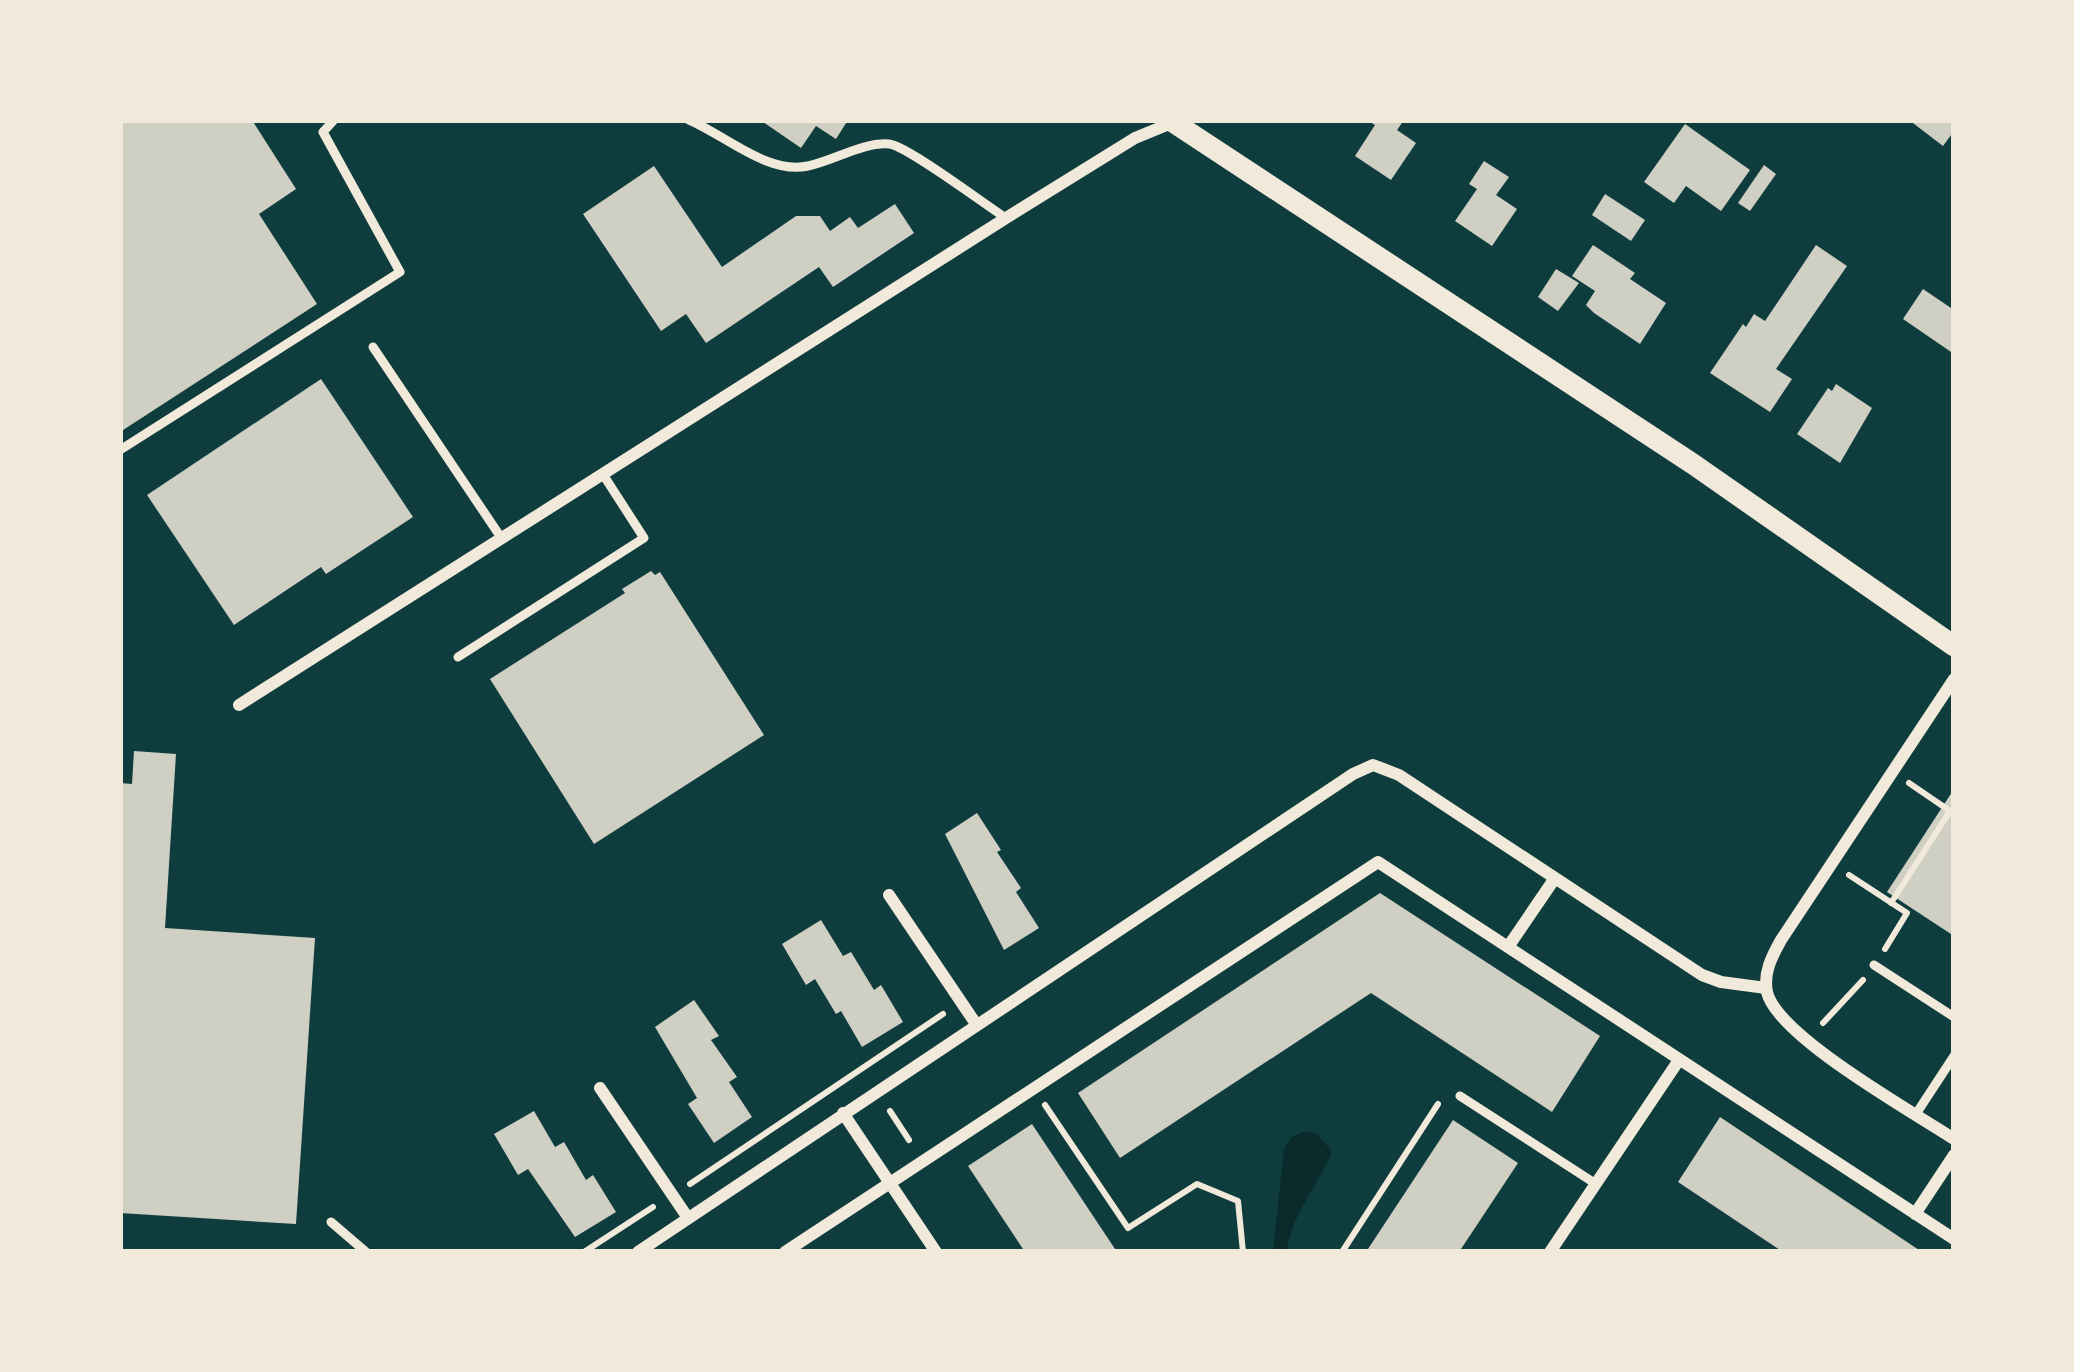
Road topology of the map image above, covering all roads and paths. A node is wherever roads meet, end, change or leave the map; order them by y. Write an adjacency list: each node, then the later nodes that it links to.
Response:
1 (334, 120): 6 (lane)
2 (689, 120): 4 (lane)
3 (1174, 121): 4 (street); 9 (street)
4 (1006, 218): 7 (street)
5 (373, 347): 8 (lane)
6 (120, 450)
7 (604, 476): 8 (street); 10 (lane)
8 (502, 539): 12 (street)
9 (1954, 646)
10 (458, 657)
11 (1954, 679): 13 (street)
12 (239, 705)
13 (1892, 772): 14 (street); 17 (path)
14 (1831, 863): 17 (path); 20 (street)
15 (1555, 878): 18 (street); 20 (street); 23 (street)
16 (889, 895): 21 (street)
17 (1891, 902): 19 (path)
18 (1508, 947): 26 (street); 28 (street)
19 (1874, 965): 22 (lane); 24 (path)
20 (1766, 988): 24 (street)
21 (961, 1002): 23 (street); 38 (path)
22 (1954, 1017)
23 (976, 1024): 31 (street)
24 (1804, 1040): 32 (street)
25 (1954, 1056): 32 (lane)
26 (1679, 1060): 37 (street); 39 (street)
27 (600, 1088): 38 (street)
28 (1034, 1088): 35 (street); 48 (path)
29 (1460, 1096): 37 (lane); 49 (path)
30 (888, 1108): 35 (path)
31 (843, 1113): 36 (street); 40 (street)
32 (1916, 1114): 33 (street)
33 (1954, 1139)
34 (1954, 1155): 39 (street)
35 (923, 1161): 36 (street)
36 (891, 1183): 46 (street); 47 (street)
37 (1596, 1184): 50 (street)
38 (672, 1195): 40 (street); 44 (path)
39 (1915, 1214): 42 (street)
40 (688, 1219): 45 (street)
41 (331, 1222): 43 (lane)
42 (1954, 1239)
43 (366, 1252)
44 (584, 1252)
45 (638, 1252)
46 (785, 1252)
47 (937, 1252)
48 (1243, 1252)
49 (1342, 1252)
50 (1550, 1252)

